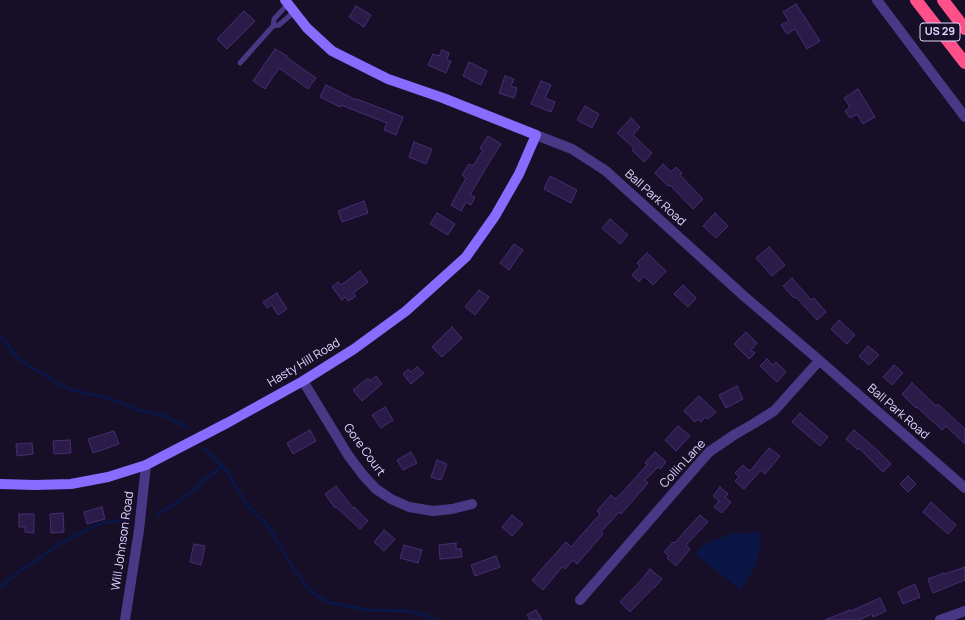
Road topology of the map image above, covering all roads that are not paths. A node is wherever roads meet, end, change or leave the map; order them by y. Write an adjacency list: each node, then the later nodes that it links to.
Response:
1 (877, 0): 9 (street)
2 (916, 0): 8 (highway, US 29)
3 (943, 0): 6 (highway, US 29)
4 (289, 5): 5 (lane); 5 (lane); 10 (street, Ball Park Road)
5 (273, 26): 7 (lane)
6 (965, 29)
7 (240, 63)
8 (965, 63)
9 (965, 117)
10 (536, 135): 11 (street, Ball Park Road); 12 (street, Hasty Hill Road)
11 (819, 361): 15 (street, Ball Park Road); 17 (street, Collin Lane)
12 (303, 381): 13 (street, Hasty Hill Road); 16 (street, Gore Court)
13 (146, 465): 14 (street, Hasty Hill Road); 19 (street, Will Johnson Road)
14 (0, 484)
15 (965, 488)
16 (472, 504)
17 (580, 600)
18 (965, 611): 20 (street)
19 (125, 620)
20 (940, 620)

